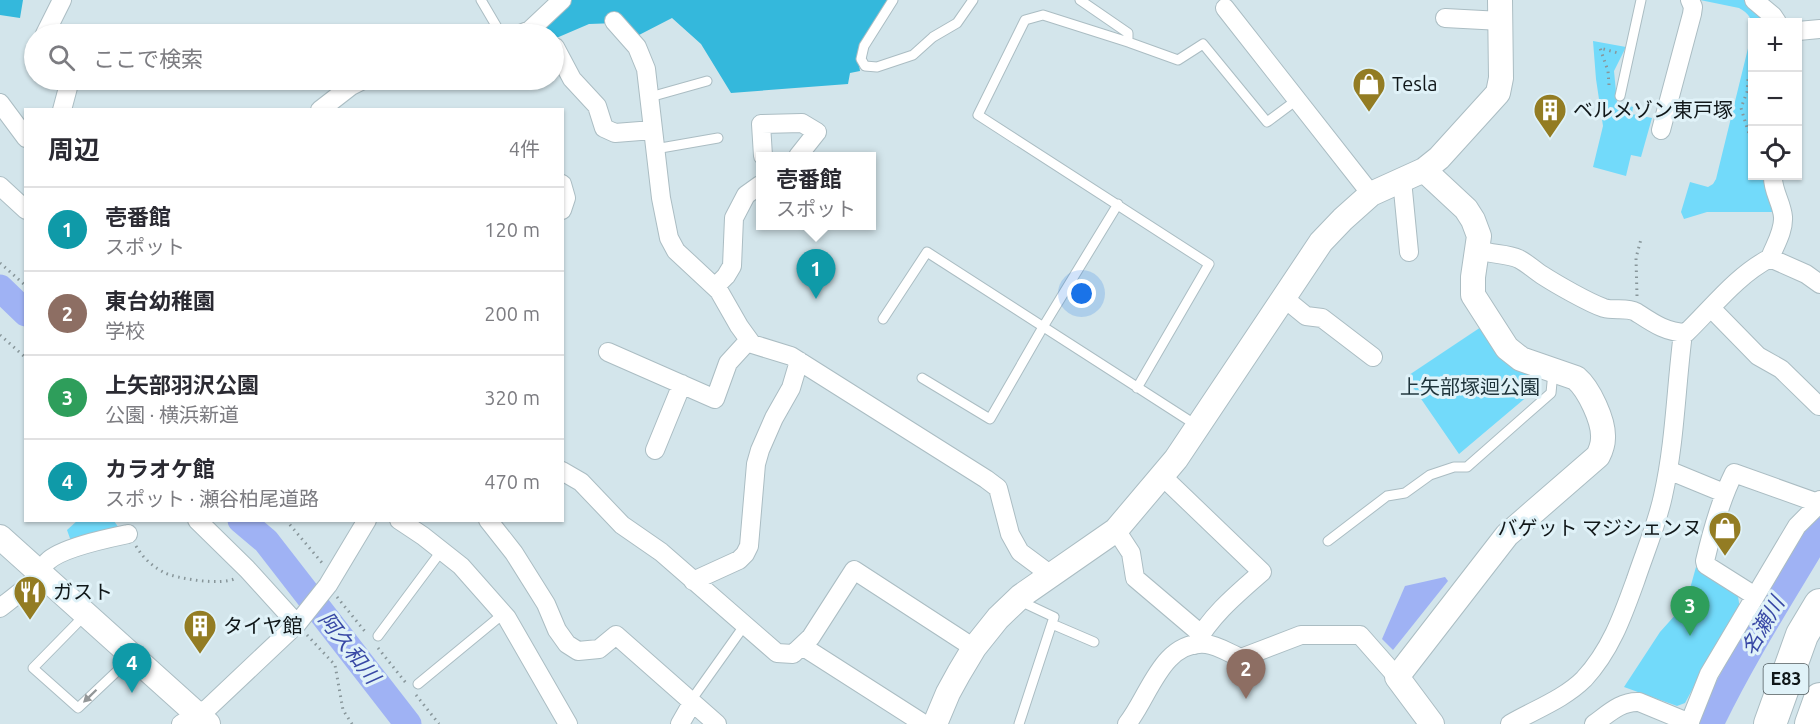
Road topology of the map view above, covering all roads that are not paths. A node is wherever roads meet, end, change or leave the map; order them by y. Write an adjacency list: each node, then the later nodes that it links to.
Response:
1 (62, 0): 15 (street)
2 (481, 0): 16 (lane)
3 (562, 0): 17 (street)
4 (893, 0): 5 (lane)
5 (973, 0)
6 (1080, 0): 20 (lane)
7 (1641, 0): 25 (lane)
8 (1690, 0): 32 (street)
9 (1754, 0): 13 (street)
10 (1225, 8): 27 (street)
11 (1501, 10): 12 (street); 38 (street)
12 (1445, 18)
13 (1774, 18)
14 (614, 21): 26 (street)
15 (50, 24)
16 (495, 24)
17 (536, 24)
18 (1820, 29): 19 (street)
19 (1802, 31)
20 (1128, 42): 27 (lane); 43 (lane)
21 (564, 64): 31 (street)
22 (707, 81): 26 (lane)
23 (67, 90): 29 (street)
24 (346, 90): 30 (street)
25 (1620, 96)
26 (650, 97): 31 (street)
27 (1298, 99): 42 (street)
28 (0, 103): 33 (street)
29 (63, 108)
30 (323, 108)
31 (653, 130): 35 (street)
32 (1661, 130)
33 (24, 135)
34 (718, 138): 35 (lane)
35 (655, 149): 49 (street)
36 (763, 152): 37 (street)
37 (801, 152)
38 (1413, 175): 42 (street); 45 (street); 46 (street)
39 (1772, 180): 47 (street)
40 (0, 186): 44 (street)
41 (756, 188): 49 (street)
42 (1371, 194): 50 (street)
43 (1118, 204): 53 (lane); 62 (lane)
44 (24, 208)
45 (1479, 250): 54 (street); 59 (street)
46 (1409, 252)
47 (1770, 258): 48 (street); 51 (street)
48 (1820, 284)
49 (715, 287): 55 (street)
50 (1284, 298): 57 (street); 64 (street)
51 (1711, 308): 54 (street); 63 (street)
52 (883, 319): 53 (lane)
53 (1043, 327): 60 (lane); 62 (lane)
54 (1683, 333): 66 (street)
55 (749, 340): 58 (street); 61 (street)
56 (608, 352): 61 (street)
57 (1373, 357)
58 (799, 361): 81 (street); 82 (street)
59 (1553, 371): 78 (lane); 99 (street)
60 (922, 378)
61 (682, 384): 65 (street)
62 (1137, 388): 64 (lane)
63 (1819, 406)
64 (1198, 426): 68 (street)
65 (655, 450)
66 (1668, 470): 69 (street); 112 (street)
67 (564, 472): 82 (street)
68 (1162, 476): 75 (street); 94 (street)
69 (1724, 493): 70 (street); 83 (street)
70 (1819, 502): 83 (street)
71 (199, 522): 89 (street)
72 (366, 522): 89 (street)
73 (402, 522): 79 (street)
74 (490, 522): 102 (street)
75 (1116, 530): 81 (street); 94 (street)
76 (128, 534): 80 (street)
77 (0, 537): 80 (street)
78 (1328, 541)
79 (442, 550): 88 (street); 93 (lane)
80 (40, 573): 86 (street); 87 (street)
81 (1051, 575): 84 (street)
82 (693, 581): 91 (street)
83 (1755, 596): 114 (street)
84 (1017, 600): 90 (lane); 97 (street)
85 (1820, 605): 92 (highway, E83)
86 (0, 608)
87 (86, 614): 98 (street); 98 (lane, one-way to 87)
88 (503, 614): 100 (lane); 104 (street)
89 (300, 621): 103 (street)
90 (1052, 624): 95 (lane); 109 (lane)
91 (744, 626): 96 (street); 102 (lane)
92 (1802, 635): 115 (highway); 116 (highway, E83)
93 (378, 636)
94 (1198, 639): 99 (street); 110 (street)
95 (1094, 642)
96 (802, 646): 97 (street); 107 (street)
97 (974, 648): 108 (street)
98 (133, 657): 103 (street)
99 (1397, 676): 111 (street)
100 (418, 684)
101 (1820, 699): 117 (highway, E83)
102 (691, 703): 105 (street); 106 (street)
103 (195, 721)
104 (568, 724)
105 (680, 724)
106 (717, 724)
107 (924, 724)
108 (935, 724)
109 (1018, 724)
110 (1127, 724)
111 (1432, 724)
112 (1510, 724)
113 (1594, 724): 114 (street)
114 (1690, 724)
115 (1750, 724)
116 (1770, 724)
117 (1811, 724)

